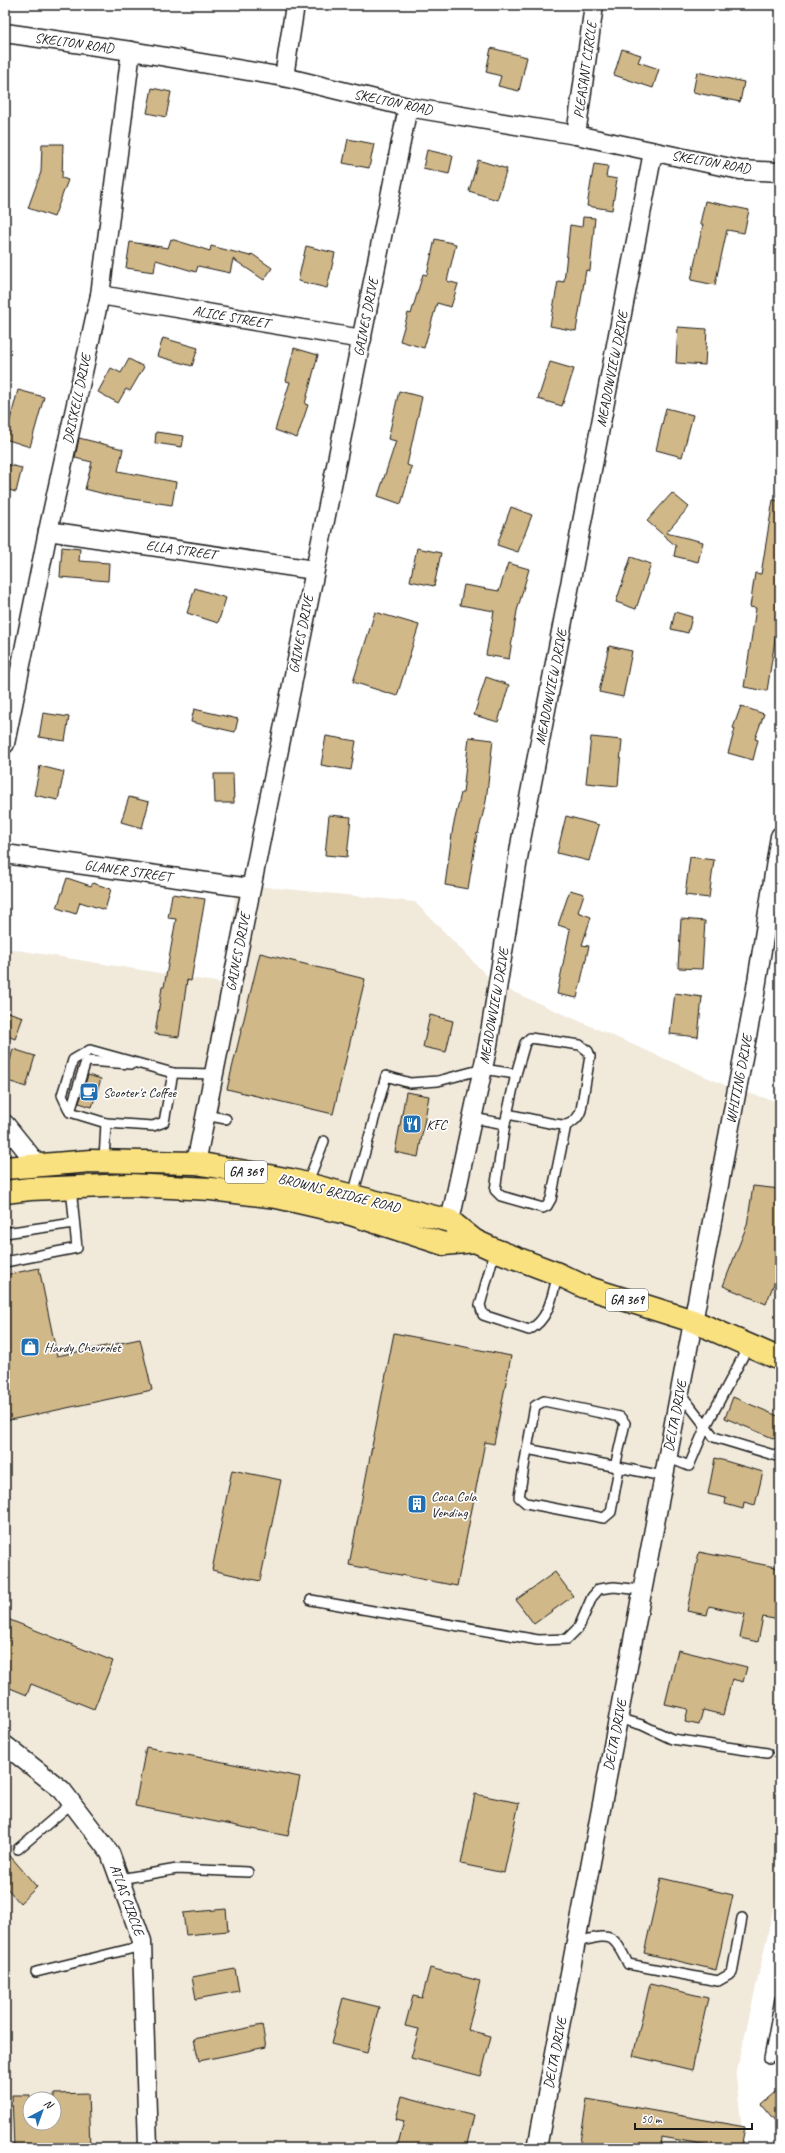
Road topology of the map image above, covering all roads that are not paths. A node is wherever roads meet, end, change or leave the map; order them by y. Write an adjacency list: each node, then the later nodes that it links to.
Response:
1 (295, 5): 5 (street)
2 (594, 5): 7 (street, PLEASANT CIRCLE)
3 (5, 33): 4 (street, SKELTON ROAD)
4 (131, 50): 5 (street, SKELTON ROAD); 10 (street, DRISKELL DRIVE)
5 (284, 77): 6 (street, SKELTON ROAD)
6 (408, 107): 7 (street, SKELTON ROAD); 11 (street, GAINES DRIVE)
7 (576, 135): 8 (street, SKELTON ROAD)
8 (653, 152): 9 (street, SKELTON ROAD); 20 (street, MEADOWVIEW DRIVE)
9 (780, 172)
10 (100, 295): 11 (street, ALICE STREET); 12 (street, DRISKELL DRIVE)
11 (362, 339): 13 (street, GAINES DRIVE)
12 (48, 531): 13 (street, ELLA STREET); 14 (street, DRISKELL DRIVE)
13 (314, 570): 18 (street, GAINES DRIVE)
14 (11, 684): 15 (street, DRISKELL DRIVE)
15 (5, 744)
16 (780, 836): 49 (street, WHITING DRIVE)
17 (5, 854): 18 (street, GLANER STREET)
18 (250, 888): 22 (street, GAINES DRIVE)
19 (141, 1064): 21 (lane); 24 (lane); 24 (lane)
20 (483, 1068): 23 (lane); 27 (street, MEADOWVIEW DRIVE); 41 (lane)
21 (172, 1073): 22 (lane); 29 (lane)
22 (214, 1074): 26 (street, GAINES DRIVE)
23 (516, 1074): 25 (lane); 32 (lane)
24 (70, 1112): 29 (lane)
25 (507, 1114): 31 (lane); 32 (lane)
26 (205, 1115): 28 (lane); 35 (street, GAINES DRIVE)
27 (473, 1118): 31 (lane); 42 (street, MEADOWVIEW DRIVE)
28 (226, 1119)
29 (106, 1123): 34 (lane)
30 (5, 1124): 36 (street)
31 (505, 1124): 32 (lane)
32 (566, 1125)
33 (324, 1141): 38 (lane)
34 (104, 1161): 35 (main road, BROWNS BRIDGE ROAD / GA 369); 36 (main road, BROWNS BRIDGE ROAD / GA 369)
35 (196, 1163): 38 (main road, BROWNS BRIDGE ROAD / GA 369)
36 (38, 1165): 37 (main road, BROWNS BRIDGE ROAD / GA 369)
37 (5, 1168)
38 (307, 1184): 41 (main road, BROWNS BRIDGE ROAD / GA 369)
39 (71, 1187): 40 (main road, BROWNS BRIDGE ROAD / GA 369); 43 (lane); 45 (main road, BROWNS BRIDGE ROAD / GA 369)
40 (5, 1192)
41 (353, 1195): 42 (main road, BROWNS BRIDGE ROAD / GA 369)
42 (450, 1221): 45 (main road, BROWNS BRIDGE ROAD / GA 369)
43 (74, 1223): 44 (lane); 47 (lane)
44 (5, 1232)
45 (475, 1241): 46 (main road, BROWNS BRIDGE ROAD / GA 369)
46 (495, 1250): 48 (main road, BROWNS BRIDGE ROAD / GA 369); 48 (lane)
47 (5, 1262)
48 (558, 1274): 49 (main road, BROWNS BRIDGE ROAD / GA 369)
49 (693, 1321): 50 (main road, BROWNS BRIDGE ROAD / GA 369); 52 (street, DELTA DRIVE)
50 (748, 1345): 51 (main road, BROWNS BRIDGE ROAD / GA 369); 53 (lane)
51 (780, 1358)
52 (680, 1392): 53 (lane); 55 (street, DELTA DRIVE)
53 (706, 1426): 55 (lane); 56 (lane)
54 (527, 1449): 57 (lane); 57 (lane); 57 (lane)
55 (667, 1457): 58 (street, DELTA DRIVE)
56 (780, 1457)
57 (617, 1468): 58 (lane)
58 (664, 1476): 59 (street, DELTA DRIVE)
59 (642, 1590): 60 (lane); 61 (street, DELTA DRIVE)
60 (311, 1600)
61 (618, 1718): 63 (lane); 69 (street, DELTA DRIVE)
62 (5, 1745): 64 (street, ATLAS CIRCLE)
63 (767, 1753)
64 (72, 1803): 65 (lane); 67 (street, ATLAS CIRCLE)
65 (18, 1848)
66 (248, 1872): 67 (lane)
67 (120, 1879): 70 (street, ATLAS CIRCLE)
68 (742, 1918): 69 (lane)
69 (576, 1942): 75 (street, DELTA DRIVE)
70 (142, 1946): 71 (lane); 74 (street, ATLAS CIRCLE)
71 (36, 1972)
72 (780, 1999): 73 (lane)
73 (780, 2050)
74 (148, 2148)
75 (537, 2148)

